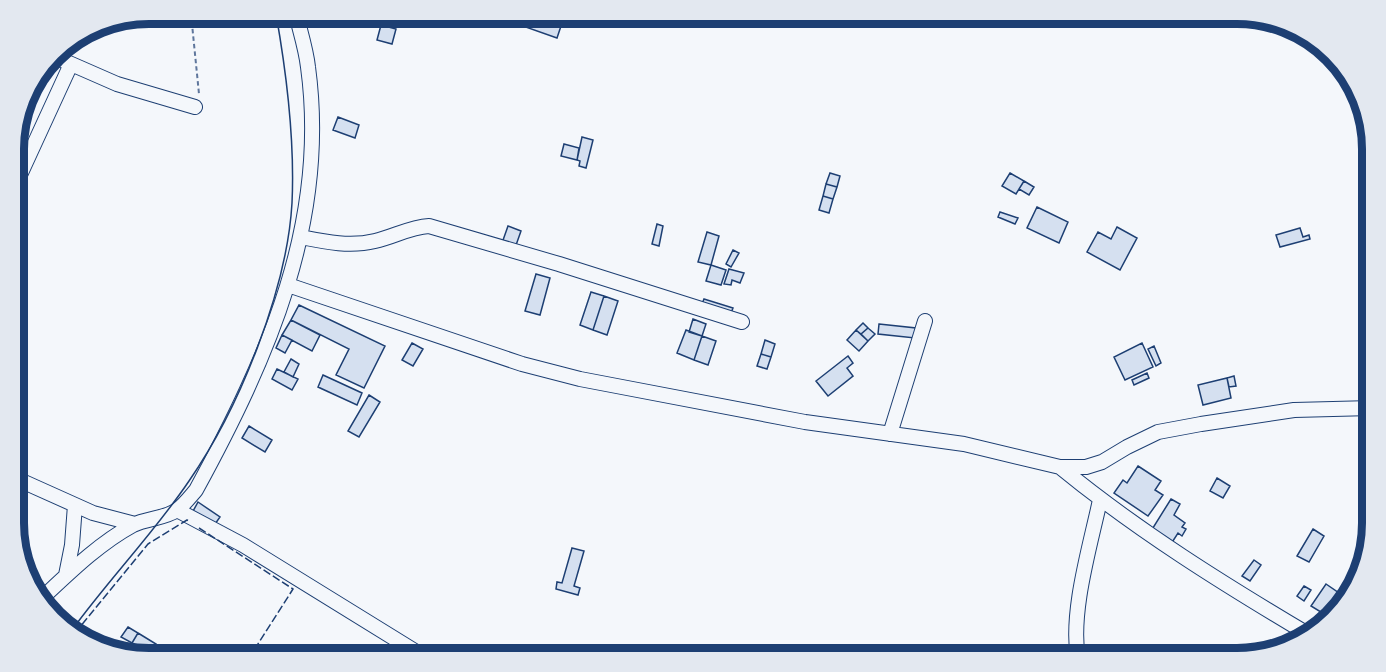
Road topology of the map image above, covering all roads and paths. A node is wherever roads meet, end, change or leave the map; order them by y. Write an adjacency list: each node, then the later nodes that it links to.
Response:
1 (192, 24): 5 (path)
2 (298, 24): 7 (street)
3 (62, 60): 4 (street)
4 (71, 64): 5 (street); 6 (street)
5 (195, 107)
6 (24, 163)
7 (301, 237): 8 (street); 10 (street)
8 (288, 285): 12 (street); 17 (street)
9 (926, 321): 12 (street)
10 (742, 322)
11 (1362, 408): 13 (street)
12 (890, 434): 13 (street)
13 (1060, 467): 15 (street)
14 (24, 482): 16 (street)
15 (1100, 500): 21 (street); 23 (street)
16 (75, 505): 18 (street); 19 (street)
17 (177, 510): 18 (street); 22 (street)
18 (135, 524): 19 (street)
19 (66, 575): 20 (street)
20 (46, 594)
21 (1301, 630)
22 (410, 648)
23 (1077, 648)

